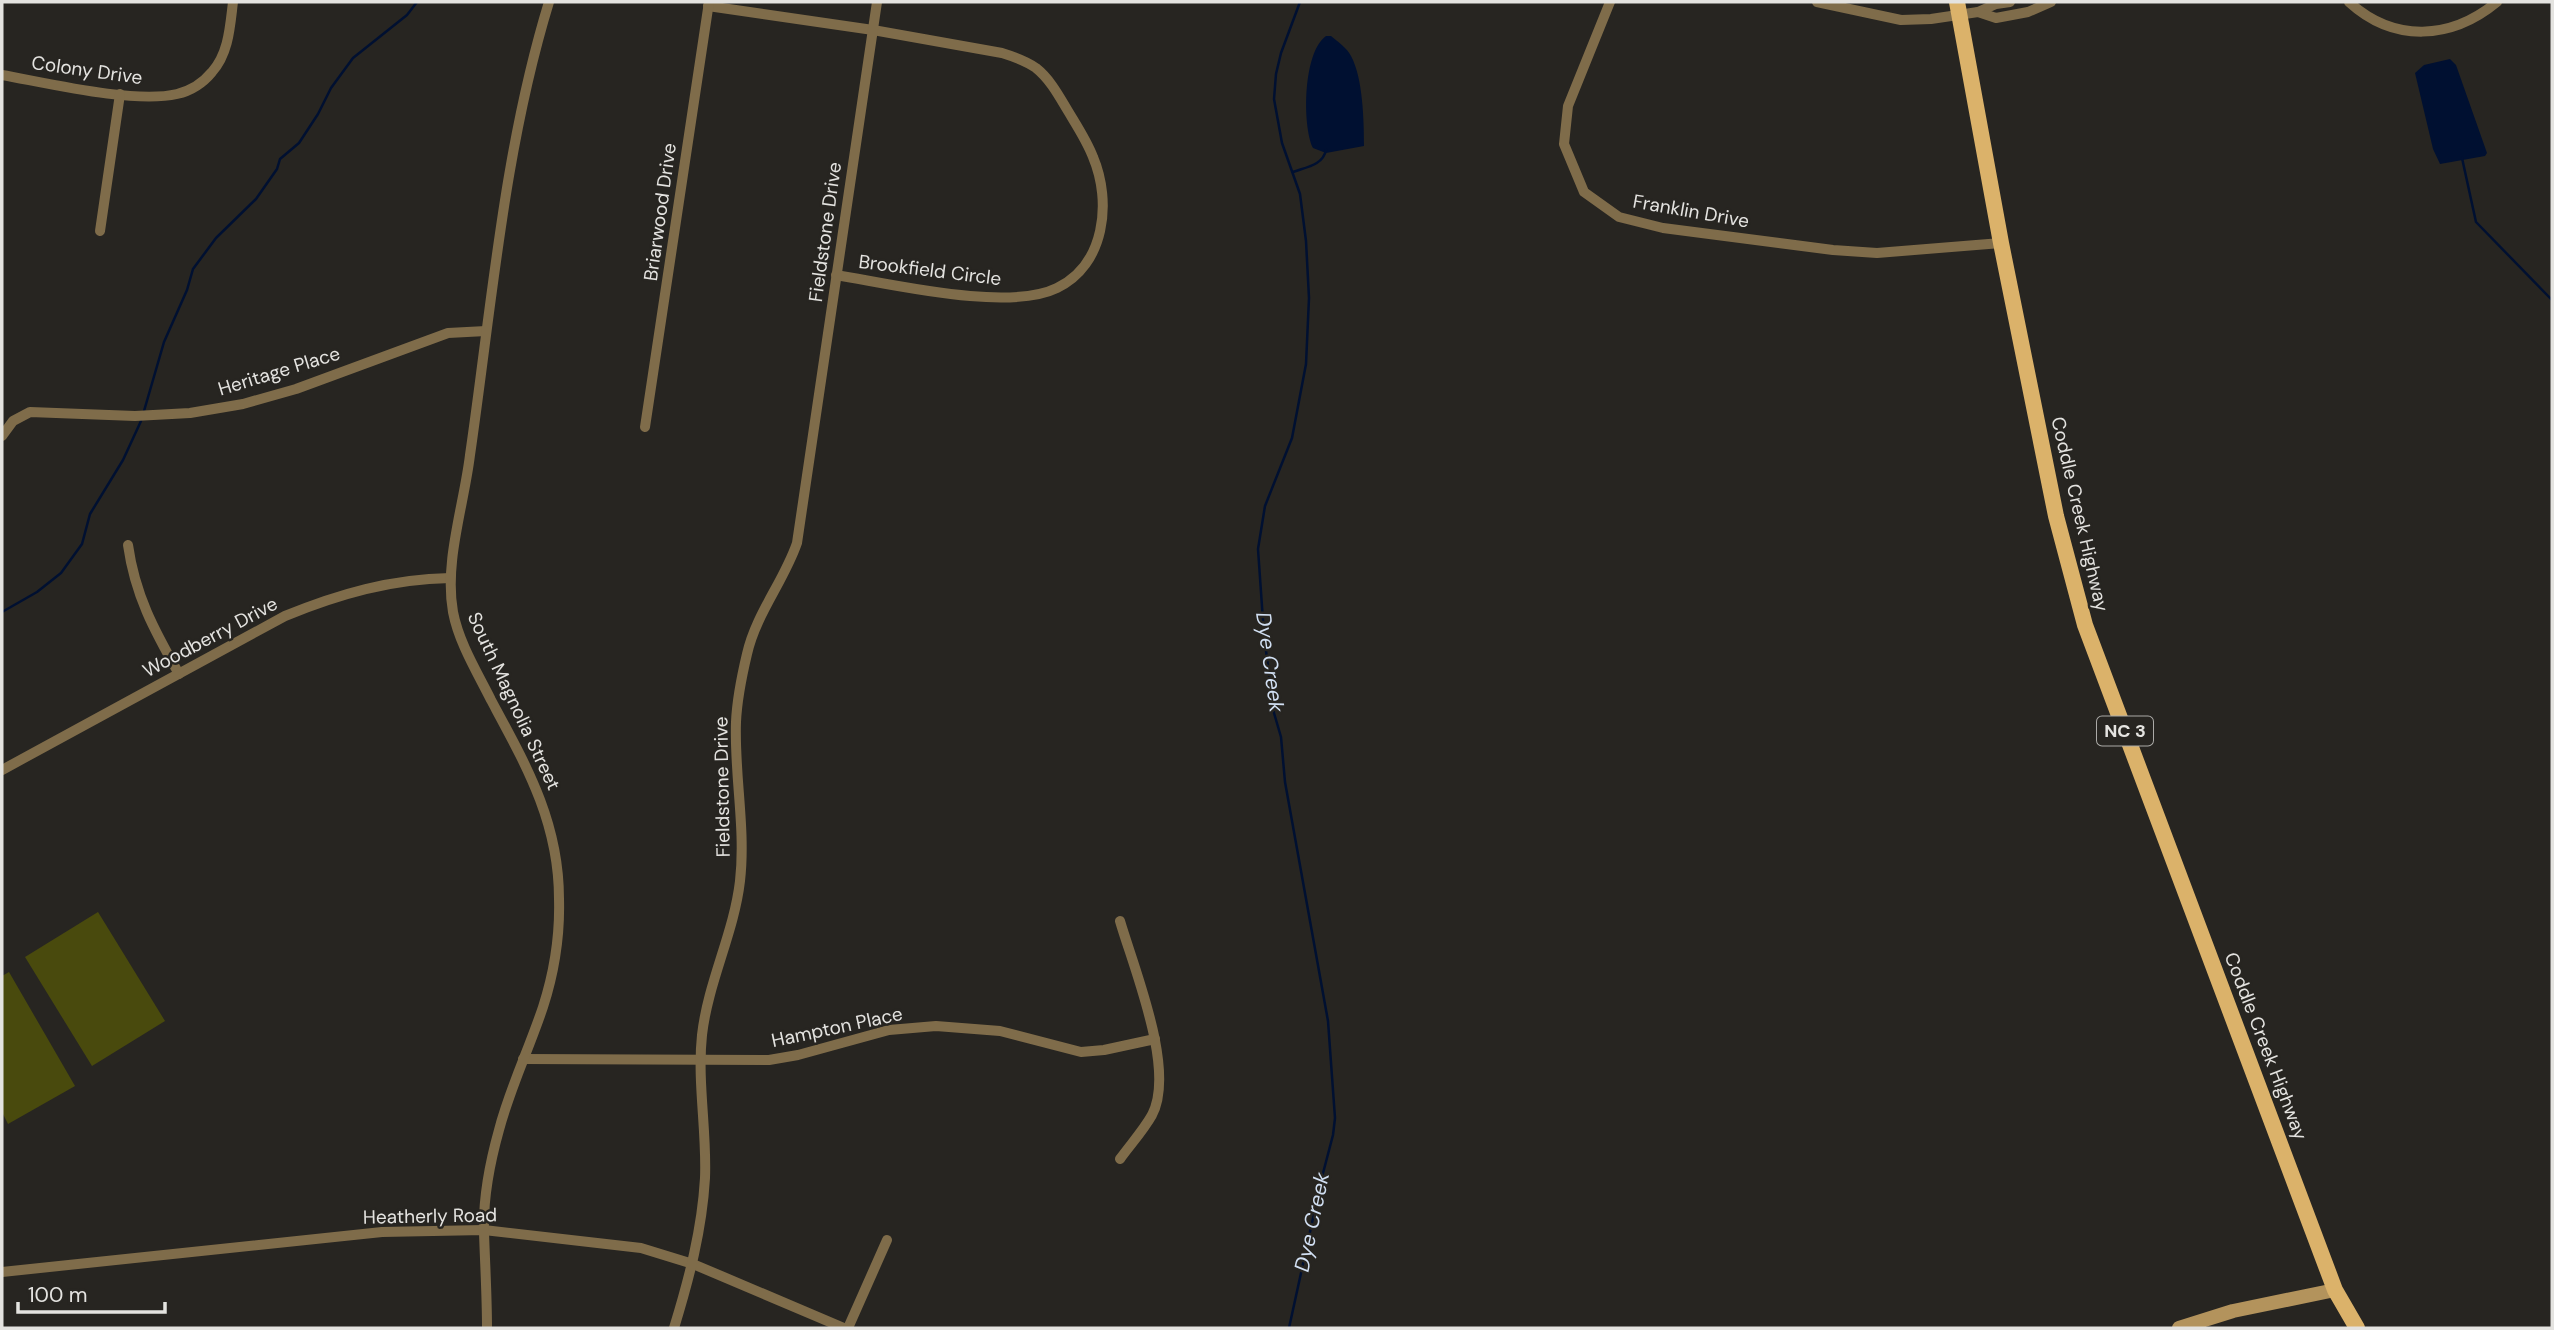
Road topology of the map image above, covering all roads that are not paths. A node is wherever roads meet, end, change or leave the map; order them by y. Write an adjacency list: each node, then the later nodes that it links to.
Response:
1 (233, 2): 15 (street, Colony Drive)
2 (549, 2): 19 (street, South Magnolia Street)
3 (877, 2): 13 (street, Fieldstone Drive)
4 (1610, 2): 17 (street, Franklin Drive)
5 (1817, 2): 11 (street)
6 (2010, 2): 12 (street)
7 (2045, 2): 12 (street)
8 (2349, 2): 9 (street)
9 (2497, 2)
10 (708, 4): 13 (street, Brookfield Circle); 20 (street, Briarwood Drive)
11 (1958, 8): 12 (street); 17 (main road, Coddle Creek Highway / NC 3)
12 (1978, 12)
13 (873, 30): 18 (street, Fieldstone Drive); 18 (street, Brookfield Circle)
14 (2, 75): 15 (street, Colony Drive)
15 (120, 94): 16 (street)
16 (100, 231)
17 (2001, 243): 35 (main road, Coddle Creek Highway / NC 3)
18 (836, 275): 29 (street, Fieldstone Drive)
19 (486, 331): 21 (street, Heritage Place); 23 (street, South Magnolia Street)
20 (645, 427)
21 (2, 436)
22 (128, 545): 24 (street)
23 (450, 579): 24 (street, Woodberry Drive); 28 (street, South Magnolia Street)
24 (178, 674): 25 (street, Woodberry Drive)
25 (2, 770)
26 (1120, 921): 27 (street)
27 (1155, 1039): 29 (street, Hampton Place); 30 (street)
28 (523, 1059): 29 (street, Hampton Place); 31 (street, South Magnolia Street)
29 (701, 1059): 33 (street, Fieldstone Drive)
30 (1120, 1159)
31 (484, 1230): 33 (street, Heatherly Road); 34 (street, Heatherly Road); 36 (street, South Magnolia Street)
32 (887, 1240): 38 (street)
33 (693, 1264): 37 (street, Fieldstone Drive); 38 (street, Heatherly Road)
34 (2, 1272)
35 (2335, 1290): 39 (street); 40 (main road, Coddle Creek Highway / NC 3)
36 (487, 1328)
37 (674, 1328)
38 (846, 1328)
39 (2179, 1328)
40 (2357, 1328)

